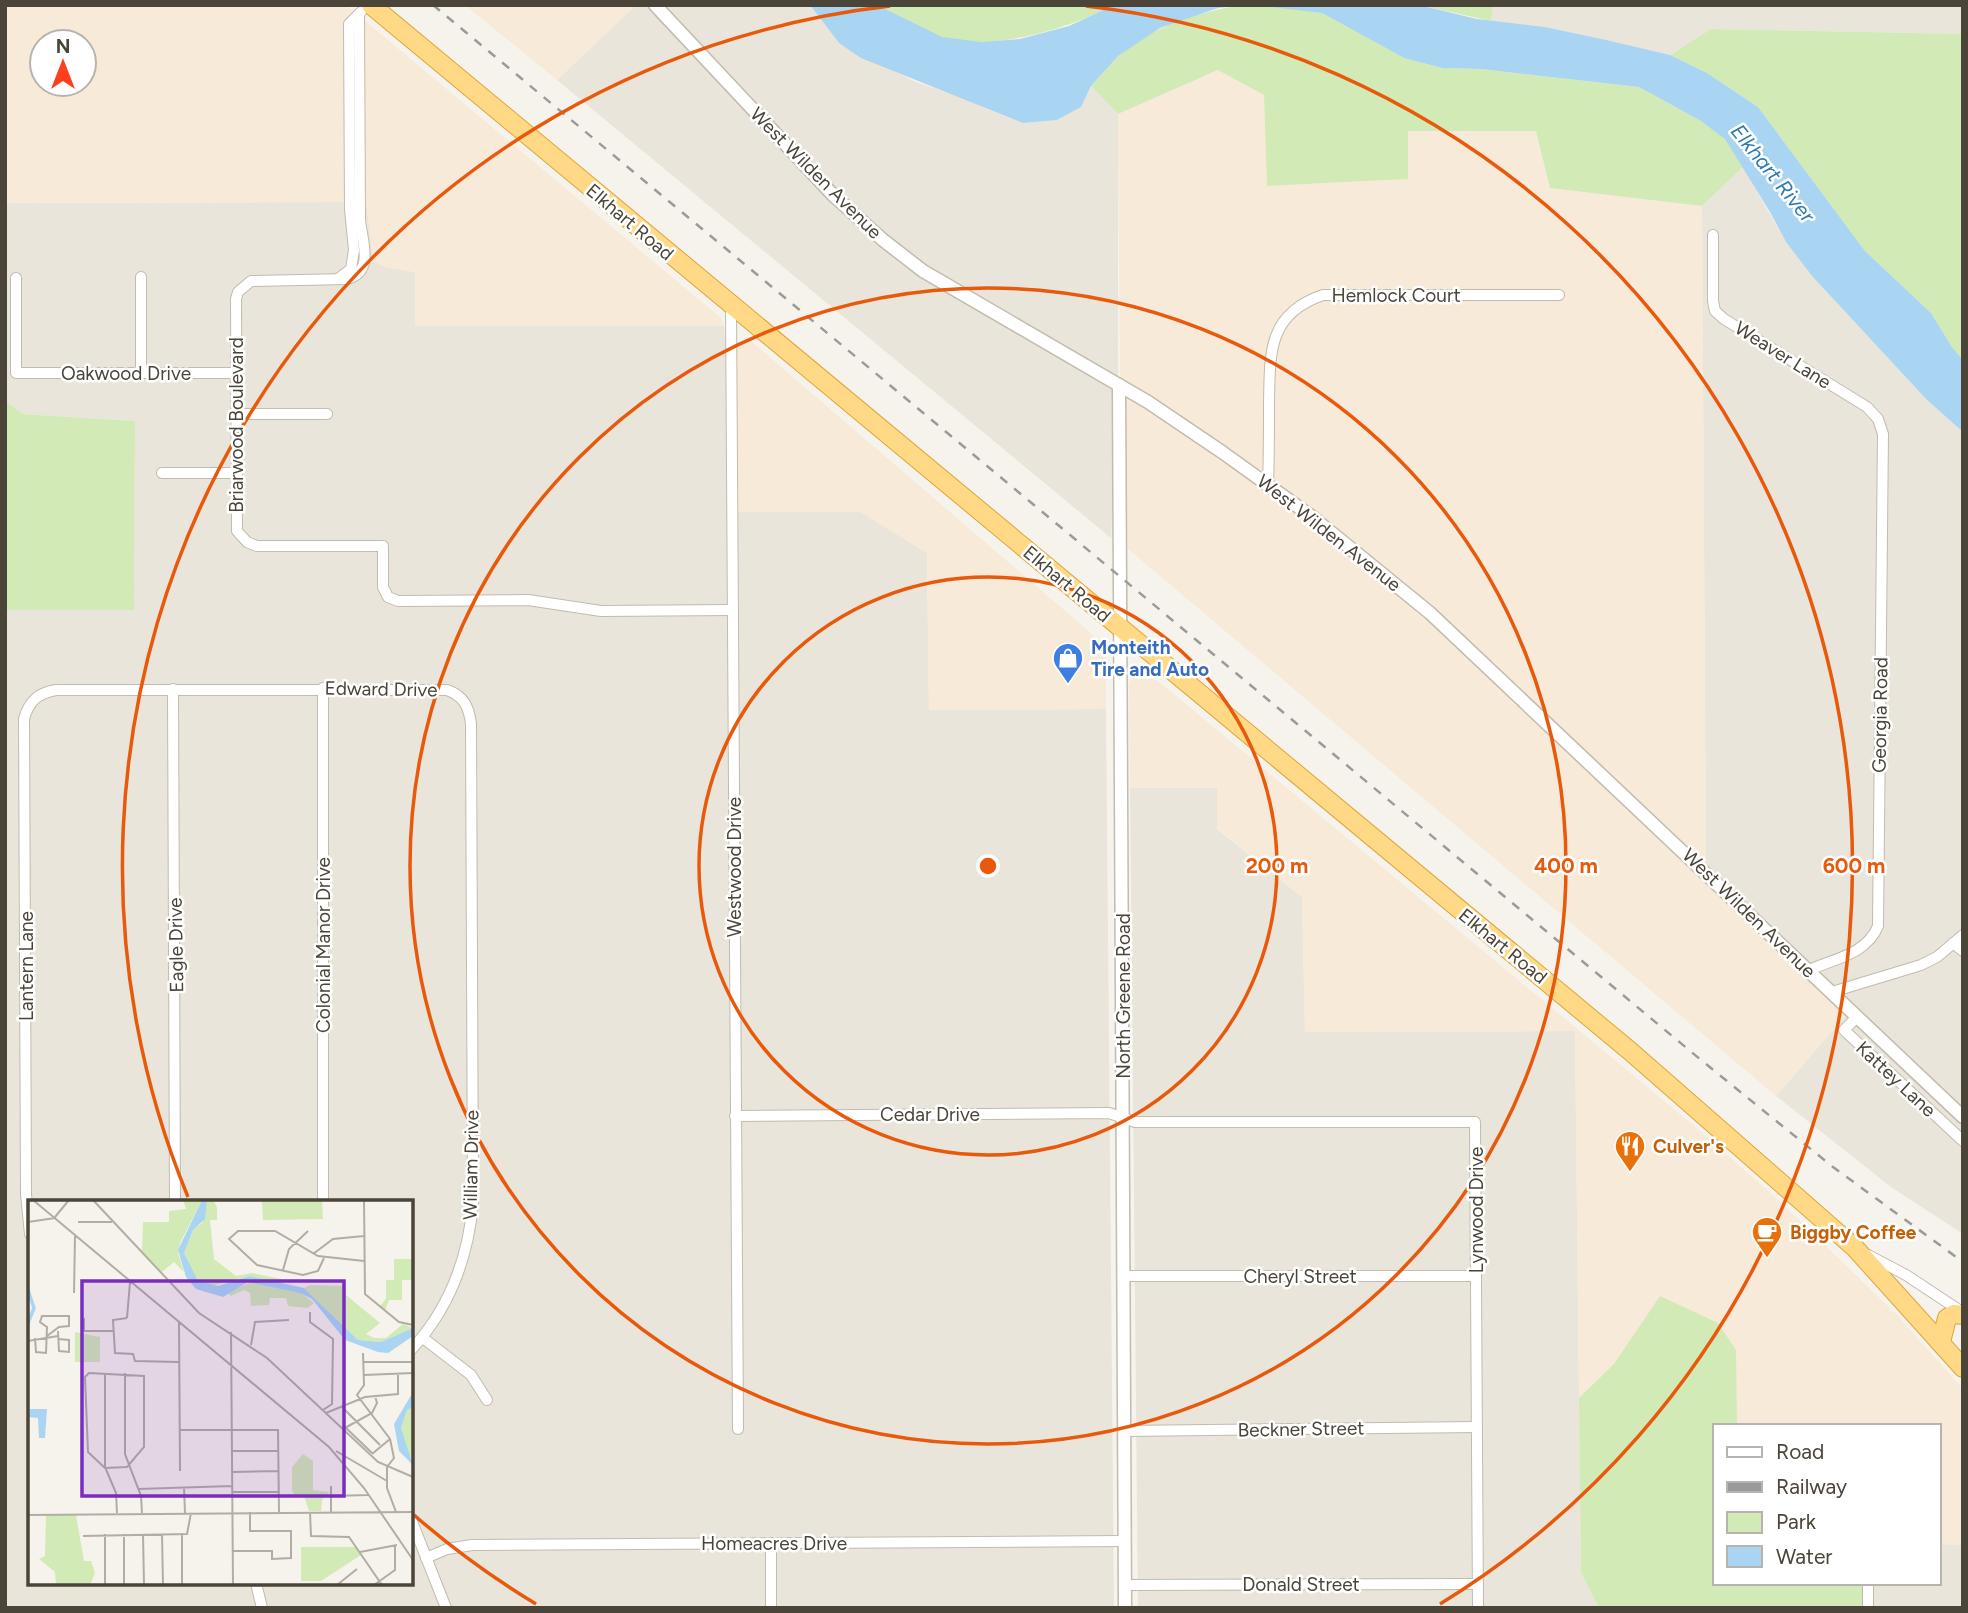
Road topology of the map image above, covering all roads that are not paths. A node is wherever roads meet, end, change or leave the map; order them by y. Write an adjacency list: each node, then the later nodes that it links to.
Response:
1 (655, 5): 10 (street, West Wilden Avenue)
2 (366, 8): 7 (highway, Elkhart Road); 9 (street, Briarwood Boulevard)
3 (1713, 235): 13 (street, Weaver Lane)
4 (141, 277): 8 (street)
5 (16, 278): 8 (street, Oakwood Drive)
6 (1559, 296): 16 (street, Hemlock Court)
7 (730, 305): 17 (street, Westwood Drive); 18 (highway, Elkhart Road)
8 (141, 373): 9 (street, Oakwood Drive)
9 (236, 373): 11 (street, Briarwood Boulevard)
10 (1119, 385): 16 (street, West Wilden Avenue); 18 (street, North Greene Road)
11 (237, 414): 12 (street); 14 (street, Briarwood Boulevard)
12 (327, 414)
13 (1878, 419): 26 (street, Georgia Road)
14 (237, 472): 15 (street); 17 (street, Briarwood Boulevard)
15 (162, 473)
16 (1268, 485): 26 (street, West Wilden Avenue)
17 (733, 610): 30 (street, Westwood Drive)
18 (1119, 628): 31 (street, North Greene Road); 36 (highway, Elkhart Road)
19 (323, 688): 20 (street, Edward Drive); 25 (street, Edward Drive); 34 (street, Colonial Manor Drive)
20 (173, 689): 21 (street, Edward Drive); 33 (street, Eagle Drive)
21 (33, 699): 35 (street, Lantern Lane)
22 (1963, 934): 23 (street)
23 (1954, 943): 24 (street); 27 (street)
24 (1963, 951)
25 (472, 964): 40 (street, William Drive)
26 (1809, 970): 27 (street, West Wilden Avenue)
27 (1832, 992): 28 (street, West Wilden Avenue)
28 (1857, 1017): 29 (street, West Wilden Avenue); 32 (street, Kattey Lane)
29 (1961, 1112)
30 (735, 1116): 31 (street, Cedar Drive); 46 (street, Westwood Drive)
31 (1124, 1118): 37 (street, North Greene Road); 38 (street, Lynwood Drive)
32 (1963, 1141)
33 (176, 1200)
34 (323, 1200)
35 (28, 1214)
36 (1855, 1248): 39 (street); 41 (highway, Elkhart Road)
37 (1125, 1276): 38 (street, Cheryl Street); 47 (street, North Greene Road)
38 (1476, 1276): 45 (street, Lynwood Drive)
39 (1963, 1313): 41 (highway)
40 (423, 1338): 42 (street, William Drive); 44 (street)
41 (1941, 1342): 43 (highway, Elkhart Road)
42 (413, 1348)
43 (1963, 1368)
44 (487, 1400)
45 (1477, 1427): 47 (street, Beckner Street); 52 (street, Lynwood Drive)
46 (738, 1429)
47 (1125, 1431): 49 (street, North Greene Road)
48 (413, 1524): 51 (street)
49 (1124, 1541): 50 (street, Homeacres Drive); 54 (street, North Greene Road)
50 (771, 1543): 51 (street, Homeacres Drive); 58 (street)
51 (426, 1558): 57 (street)
52 (1478, 1584): 54 (street, Donald Street); 60 (street, Lynwood Drive)
53 (256, 1585): 56 (street)
54 (1125, 1585): 59 (street, North Greene Road)
55 (1868, 1585): 61 (street)
56 (262, 1608)
57 (446, 1608)
58 (771, 1608)
59 (1125, 1608)
60 (1478, 1608)
61 (1868, 1608)

